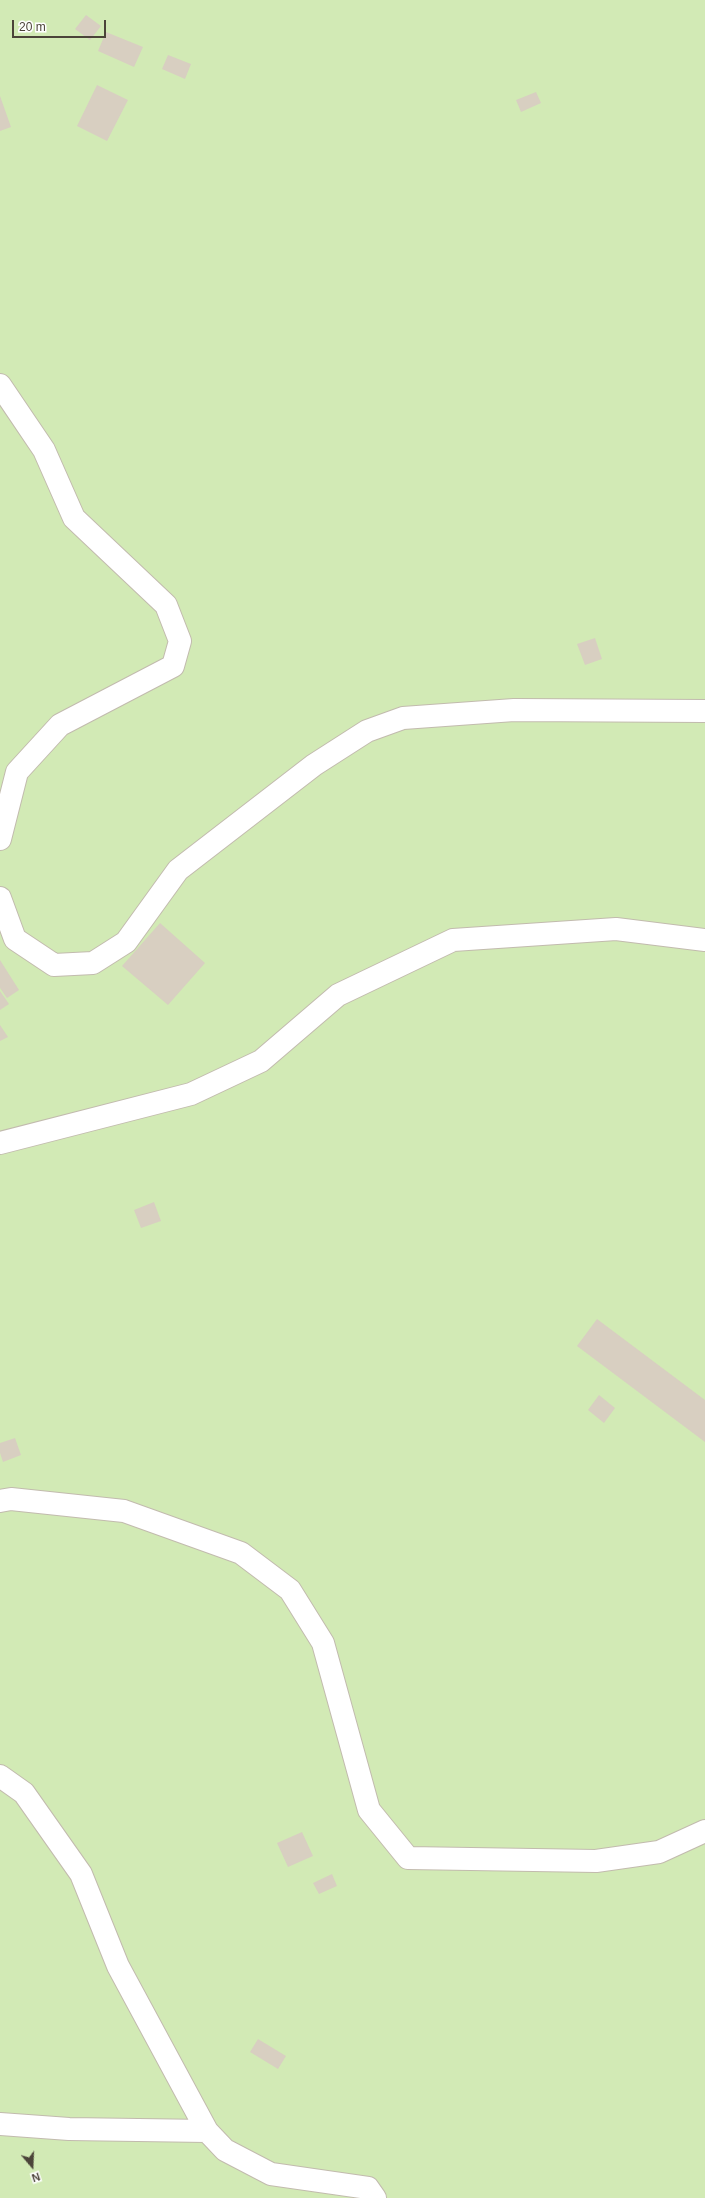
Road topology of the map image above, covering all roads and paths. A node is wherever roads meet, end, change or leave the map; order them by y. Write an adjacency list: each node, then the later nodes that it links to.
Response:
1 (0, 385): 3 (street)
2 (705, 711): 4 (street)
3 (0, 839)
4 (0, 898)
5 (705, 940): 6 (street)
6 (0, 1143)
7 (0, 1501): 9 (street)
8 (0, 1776): 11 (street)
9 (705, 1831)
10 (0, 2124): 11 (street)
11 (207, 2131): 12 (street)
12 (375, 2198)

